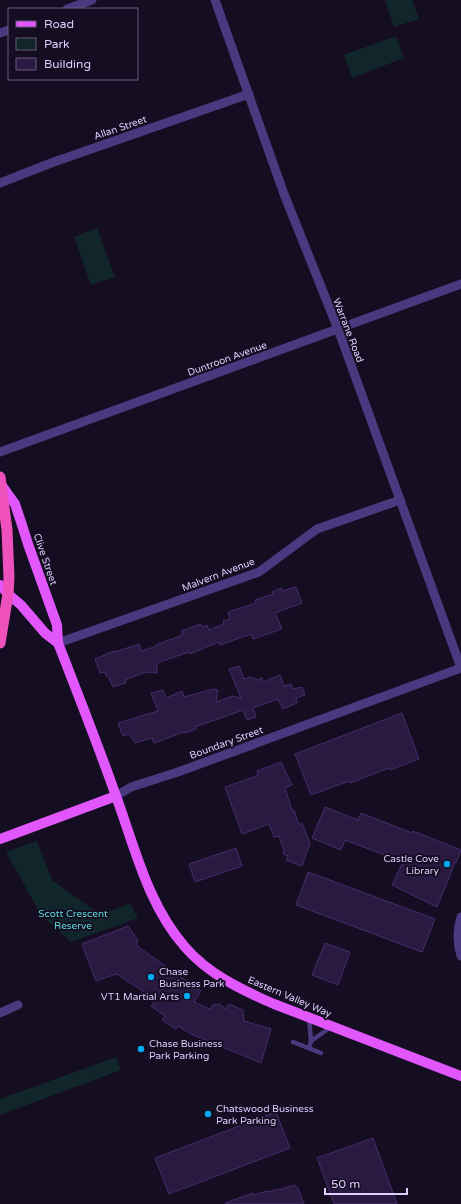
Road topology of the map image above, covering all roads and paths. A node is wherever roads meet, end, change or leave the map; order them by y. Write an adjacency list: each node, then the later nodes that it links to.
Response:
1 (92, 0): 3 (street)
2 (215, 0): 4 (street, Warrane Road)
3 (70, 8)
4 (249, 94): 5 (street, Allan Street); 7 (street, Warrane Road)
5 (0, 183)
6 (461, 284): 7 (street, Duntroon Avenue)
7 (338, 329): 8 (street, Duntroon Avenue); 10 (street, Warrane Road)
8 (0, 452)
9 (1, 482): 12 (highway); 14 (main road, Clive Street)
10 (400, 500): 14 (street, Malvern Avenue); 15 (street, Warrane Road)
11 (0, 585): 12 (main road, Clive Street)
12 (8, 594): 13 (highway); 14 (main road, Clive Street)
13 (0, 643)
14 (58, 643): 16 (main road, Clive Street)
15 (461, 668): 16 (street, Boundary Street)
16 (116, 796): 17 (main road, Boundary Street); 22 (main road, Eastern Valley Way)
17 (0, 839)
18 (461, 917): 19 (street)
19 (461, 956)
20 (18, 1006): 21 (street)
21 (0, 1012)
22 (309, 1018): 23 (main road, Eastern Valley Way); 24 (lane)
23 (332, 1027): 24 (lane); 28 (main road, Eastern Valley Way)
24 (311, 1041): 26 (lane)
25 (293, 1042): 26 (lane)
26 (309, 1048): 27 (lane)
27 (321, 1053)
28 (461, 1076)

